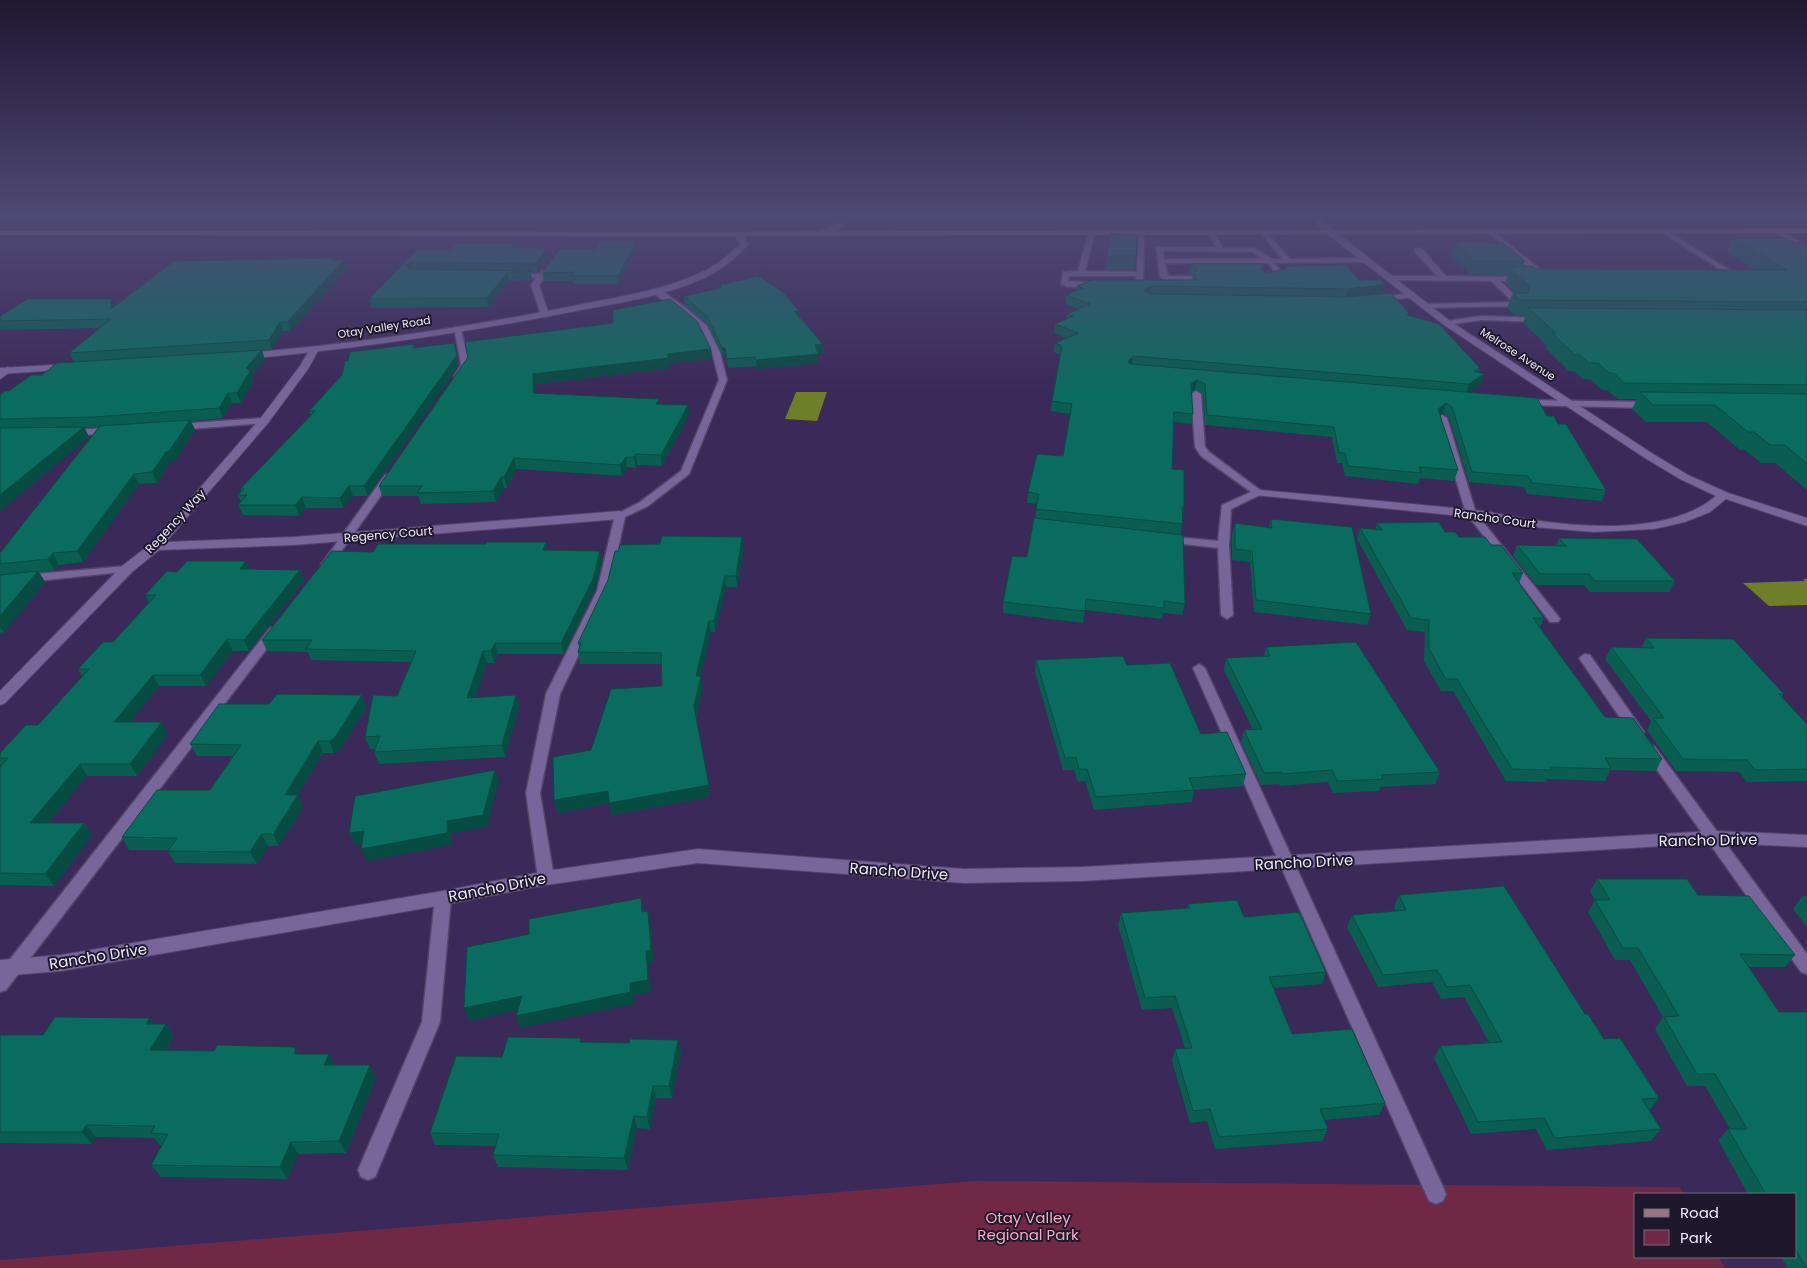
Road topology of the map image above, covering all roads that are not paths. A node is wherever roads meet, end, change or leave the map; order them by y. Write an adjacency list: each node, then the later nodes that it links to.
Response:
1 (544, 273): 15 (lane)
2 (703, 273): 23 (street, Otay Valley Road)
3 (1078, 273): 21 (lane)
4 (1091, 273): 10 (lane)
5 (1163, 273): 16 (lane)
6 (1278, 273): 17 (lane)
7 (1384, 273): 18 (street, Melrose Avenue)
8 (1439, 273): 19 (lane)
9 (1730, 273): 13 (lane)
10 (1139, 274): 22 (lane)
11 (1540, 274): 12 (lane); 20 (lane)
12 (1550, 274)
13 (1712, 274)
14 (502, 275): 15 (lane)
15 (542, 276): 27 (lane)
16 (1191, 278)
17 (1265, 278)
18 (1390, 278): 19 (lane); 24 (street, Melrose Avenue)
19 (1444, 279): 20 (lane)
20 (1493, 279): 26 (lane)
21 (1106, 285)
22 (1116, 285)
23 (656, 291): 27 (street, Otay Valley Road); 49 (lane)
24 (1411, 295): 25 (lane); 26 (street, Melrose Avenue)
25 (1374, 299)
26 (1425, 306): 29 (street, Melrose Avenue)
27 (545, 314): 30 (street, Otay Valley Road)
28 (1548, 320): 29 (lane)
29 (1447, 323): 38 (street, Melrose Avenue)
30 (457, 329): 31 (street, Otay Valley Road); 35 (lane)
31 (313, 351): 32 (street, Otay Valley Road); 41 (street, Regency Way)
32 (237, 357)
33 (75, 367): 34 (street)
34 (3, 372)
35 (453, 384)
36 (1196, 394): 46 (lane)
37 (1520, 403): 38 (lane)
38 (1572, 405): 39 (lane); 47 (street, Melrose Avenue)
39 (1663, 405)
40 (1442, 418): 48 (lane)
41 (264, 421): 42 (lane); 54 (street, Regency Way)
42 (164, 428)
43 (126, 430): 44 (lane)
44 (59, 433)
45 (397, 465): 51 (lane)
46 (1258, 493): 48 (street, Rancho Court); 53 (lane)
47 (1724, 495): 48 (street, Rancho Court); 50 (street)
48 (1471, 514): 59 (lane)
49 (620, 515): 51 (street, Regency Court); 67 (lane)
50 (1807, 522)
51 (348, 537): 54 (street, Regency Court); 56 (lane)
52 (1155, 538): 53 (lane)
53 (1223, 545): 58 (lane)
54 (156, 546): 55 (street, Regency Way)
55 (127, 569): 57 (lane); 63 (street, Regency Way)
56 (317, 576)
57 (0, 581)
58 (1227, 615)
59 (1554, 619)
60 (281, 623): 69 (lane)
61 (1585, 658): 64 (lane)
62 (1199, 668): 66 (lane)
63 (0, 700)
64 (1713, 837): 65 (street, Rancho Drive); 66 (street, Rancho Drive); 70 (lane)
65 (1807, 841)
66 (1288, 863): 67 (street, Rancho Drive); 73 (lane)
67 (546, 878): 68 (street, Rancho Drive)
68 (443, 898): 69 (street, Rancho Drive); 72 (lane)
69 (7, 967): 71 (lane)
70 (1807, 967)
71 (0, 985)
72 (368, 1170)
73 (1436, 1194)

